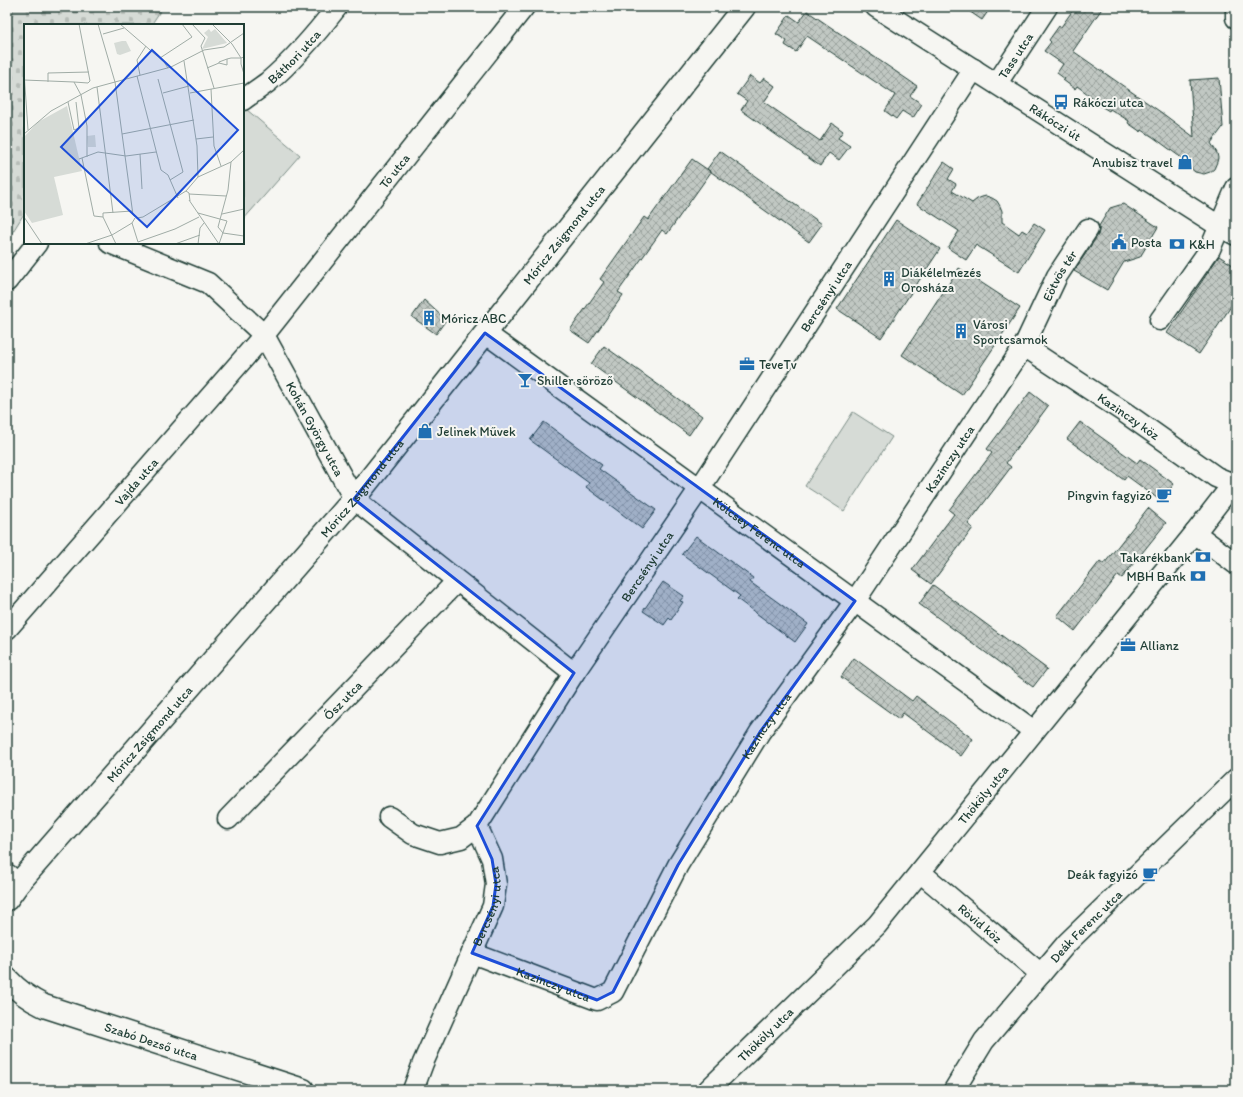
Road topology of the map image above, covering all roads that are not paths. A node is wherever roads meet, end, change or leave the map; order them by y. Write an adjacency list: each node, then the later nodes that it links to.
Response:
1 (337, 7): 10 (street, Báthori utca)
2 (524, 7): 19 (street, Tó utca)
3 (744, 7): 18 (main road, Móricz Zsigmond utca)
4 (876, 7): 8 (street, Rákóczi út)
5 (1047, 7): 9 (street, Tass utca)
6 (1236, 7): 7 (street)
7 (1236, 18)
8 (974, 69): 9 (street, Rákóczi út); 22 (street, Bercsényi utca)
9 (997, 83): 13 (street, Rákóczi út)
10 (244, 99)
11 (1236, 188): 13 (street)
12 (1088, 229): 20 (street, Eötvös tér)
13 (1228, 230): 17 (street)
14 (36, 244): 16 (street)
15 (112, 244): 19 (street, Kohán György utca)
16 (7, 281)
17 (1160, 320)
18 (485, 333): 22 (street, Kölcsey Ferenc utca); 23 (main road, Móricz Zsigmond utca)
19 (264, 335): 23 (street, Kohán György utca); 28 (street, Vajda utca)
20 (1024, 346): 21 (street, Kazinczy köz); 27 (street, Kazinczy utca)
21 (1235, 482): 24 (street, Thököly utca)
22 (700, 488): 27 (street, Kölcsey Ferenc utca); 29 (street, Bercsényi utca)
23 (354, 499): 26 (street, Kohán György utca); 36 (main road, Móricz Zsigmond utca)
24 (1195, 533): 25 (street); 30 (street, Thököly utca)
25 (1236, 564)
26 (457, 581): 29 (street, Kohán György utca); 33 (street, Ősz utca)
27 (855, 601): 30 (street, Kölcsey Ferenc utca); 37 (street, Kazinczy utca)
28 (7, 629)
29 (574, 672): 34 (street, Bercsényi utca)
30 (1034, 732): 35 (street, Thököly utca)
31 (1236, 779): 38 (street, Deák Ferenc utca)
32 (389, 817): 34 (street)
33 (228, 819)
34 (477, 826): 37 (street, Bercsényi utca)
35 (920, 872): 38 (street, Rövid köz); 42 (street, Thököly utca)
36 (11, 886)
37 (472, 953): 41 (street, Bercsényi utca)
38 (1041, 974): 43 (street, Deák Ferenc utca)
39 (7, 980): 40 (main road, Szabó Dezső utca)
40 (303, 1090)
41 (413, 1090)
42 (708, 1090)
43 (954, 1090)

